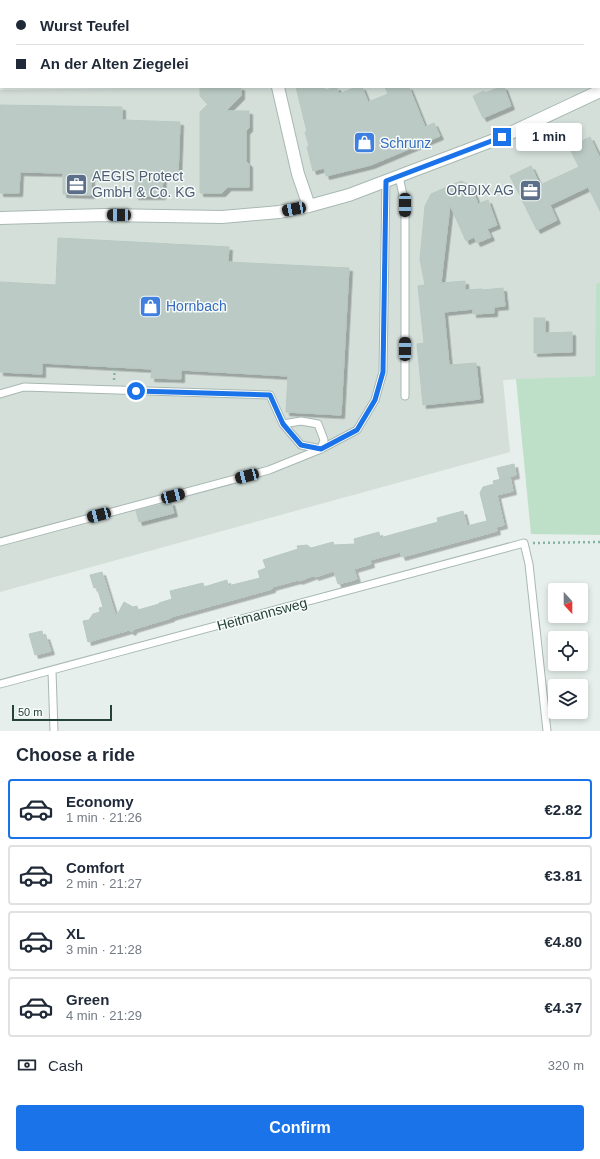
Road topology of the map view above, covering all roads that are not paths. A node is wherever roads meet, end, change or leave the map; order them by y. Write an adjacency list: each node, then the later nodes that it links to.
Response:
1 (278, 88): 5 (street)
2 (600, 91): 3 (street)
3 (399, 176): 4 (street); 8 (lane)
4 (386, 181): 5 (street); 10 (lane)
5 (309, 206): 6 (street)
6 (0, 218)
7 (0, 394): 9 (lane)
8 (404, 396)
9 (283, 424): 10 (lane); 10 (lane)
10 (321, 449): 11 (lane)
11 (0, 542)
12 (52, 671): 13 (lane, Heitmannsweg); 14 (lane); 15 (lane, Heitmannsweg)
13 (0, 684)
14 (54, 731)
15 (546, 731)

